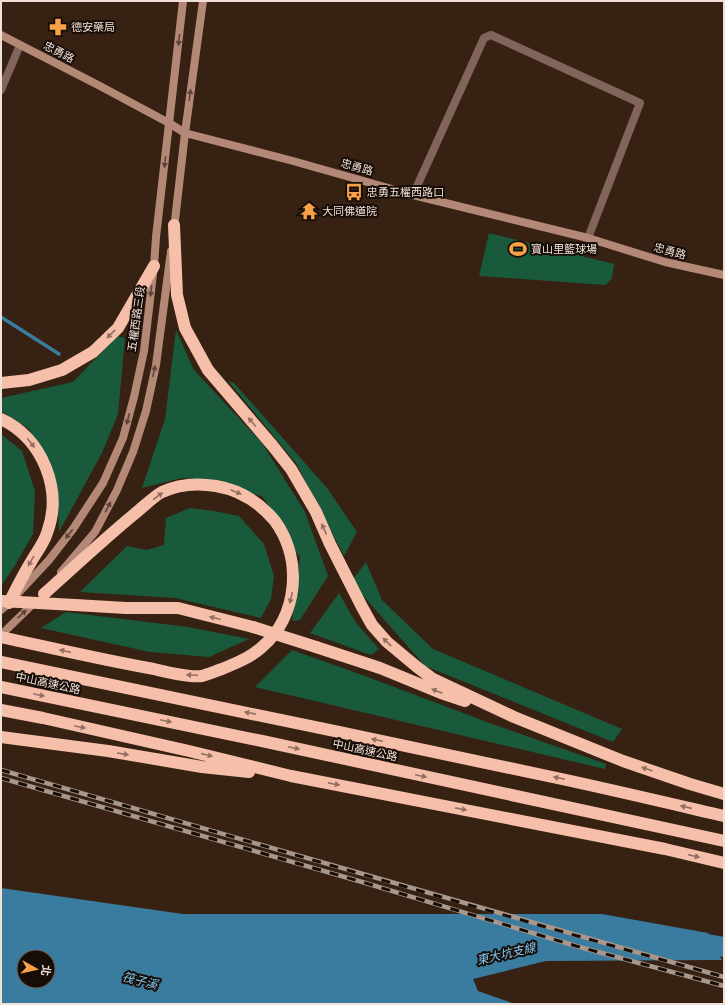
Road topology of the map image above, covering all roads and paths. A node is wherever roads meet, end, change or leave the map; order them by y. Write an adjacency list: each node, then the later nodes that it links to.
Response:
1 (183, 1): 6 (main road, 五權西路三段, one-way to 6)
2 (203, 1): 7 (main road, one-way to 2)
3 (1, 35): 4 (main road, 忠勇路)
4 (20, 45): 5 (street); 6 (main road, 忠勇路)
5 (1, 90)
6 (169, 123): 7 (main road, 忠勇路); 11 (main road, 五權西路三段, one-way to 11)
7 (184, 133): 8 (main road, 忠勇路); 9 (main road)
8 (413, 195): 10 (main road, 忠勇路); 10 (street)
9 (174, 226): 15 (main road, one-way to 9); 21 (highway, one-way to 9)
10 (588, 238): 12 (main road, 忠勇路)
11 (154, 266): 13 (highway, one-way to 13); 16 (main road, 五權西路三段, one-way to 16)
12 (724, 275)
13 (1, 384)
14 (1, 419): 16 (highway, one-way to 16)
15 (44, 594): 17 (main road, one-way to 15); 17 (highway, one-way to 17)
16 (4, 605): 21 (highway, one-way to 16, bridge)
17 (1, 636)
18 (1, 662): 25 (highway, 中山高速公路, one-way to 18)
19 (1, 687): 26 (highway, 中山高速公路, one-way to 26)
20 (1, 710): 23 (highway, one-way to 23)
21 (514, 717): 24 (highway, one-way to 21)
22 (1, 737): 23 (highway, one-way to 23)
23 (292, 776): 27 (highway, one-way to 27)
24 (724, 794)
25 (724, 816)
26 (724, 841)
27 (724, 863)

